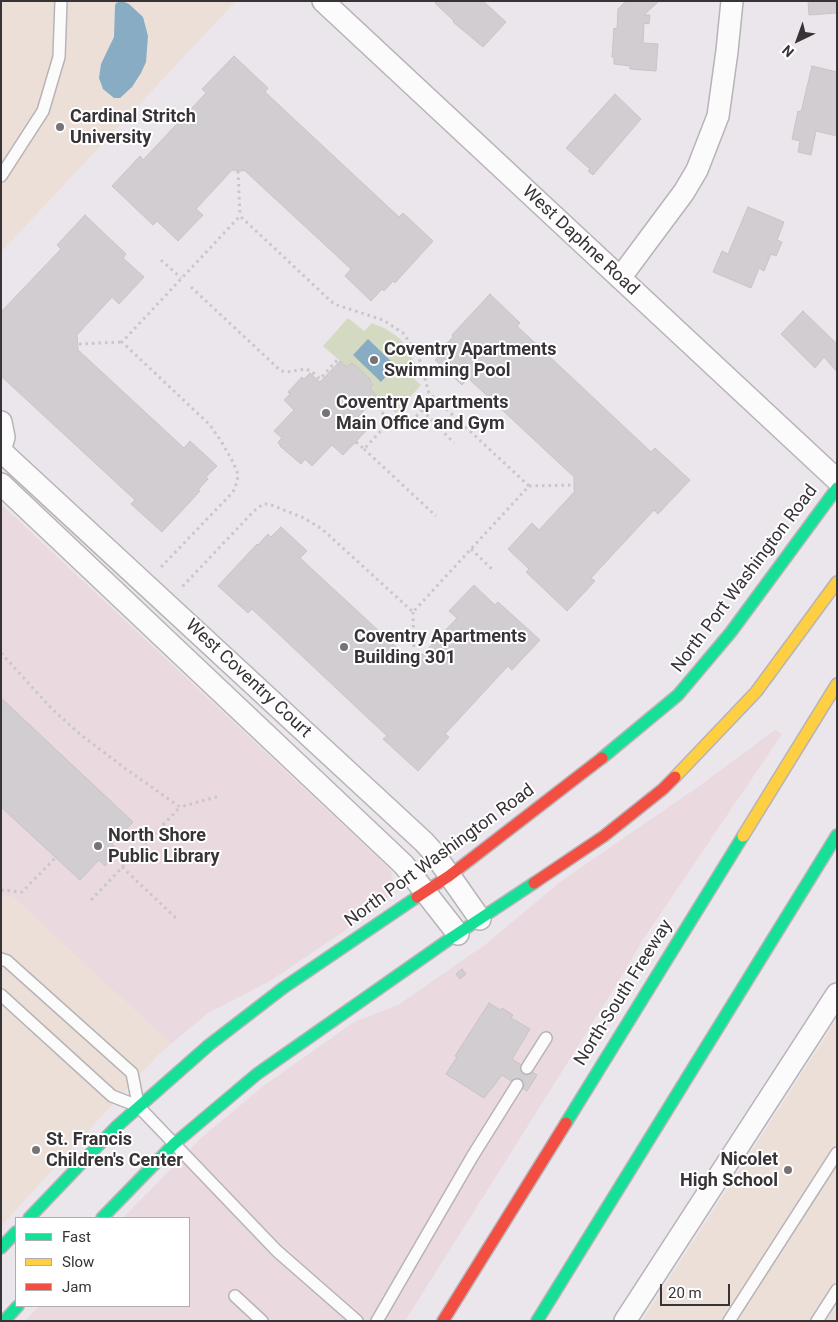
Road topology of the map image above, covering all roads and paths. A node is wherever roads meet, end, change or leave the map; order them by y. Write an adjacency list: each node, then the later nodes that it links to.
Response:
1 (61, 1): 5 (lane)
2 (323, 1): 9 (street, West Daphne Road)
3 (732, 1): 9 (street)
4 (238, 171): 6 (path)
5 (1, 176)
6 (240, 216): 8 (path); 14 (path)
7 (161, 260): 8 (path)
8 (182, 278): 11 (path)
9 (620, 278): 23 (street, West Daphne Road)
10 (191, 287): 13 (path)
11 (122, 342): 12 (path); 30 (path)
12 (79, 344)
13 (338, 359)
14 (434, 397): 16 (path); 26 (path)
15 (385, 403): 17 (path)
16 (422, 410): 17 (path); 20 (path)
17 (391, 420): 22 (path)
18 (1, 422): 21 (street, West Coventry Court)
19 (356, 442): 22 (path)
20 (454, 443)
21 (1, 449): 43 (street, West Coventry Court)
22 (364, 450): 28 (path)
23 (837, 480)
24 (1, 484): 45 (street, West Coventry Court)
25 (574, 485): 26 (path)
26 (530, 486): 29 (path)
27 (837, 488): 43 (main road, North Port Washington Road)
28 (436, 516)
29 (471, 549): 31 (path); 34 (path)
30 (163, 567)
31 (494, 571)
32 (837, 582): 48 (main road)
33 (182, 587): 34 (path)
34 (413, 612): 36 (path)
35 (1, 653): 39 (path)
36 (414, 654)
37 (837, 684): 70 (main road, North-South Freeway)
38 (220, 796): 39 (path)
39 (180, 806): 42 (path)
40 (837, 835): 71 (main road)
41 (56, 857): 44 (path)
42 (122, 867): 46 (path); 47 (path)
43 (449, 876): 45 (main road, North Port Washington Road); 48 (street, West Coventry Court)
44 (1, 890)
45 (425, 892): 49 (street, West Coventry Court); 56 (main road, North Port Washington Road)
46 (91, 900)
47 (178, 920)
48 (480, 920): 49 (main road)
49 (458, 934): 57 (main road)
50 (1, 959): 56 (lane)
51 (1, 995): 56 (lane)
52 (835, 1002): 72 (street)
53 (546, 1038): 54 (lane)
54 (527, 1068)
55 (517, 1085): 69 (lane)
56 (138, 1106): 57 (lane); 59 (main road, North Port Washington Road)
57 (174, 1144): 60 (main road); 68 (lane)
58 (837, 1153): 73 (lane)
59 (30, 1217)
60 (103, 1217)
61 (14, 1238): 62 (main road)
62 (1, 1248)
63 (837, 1290): 74 (lane)
64 (235, 1296): 67 (lane)
65 (17, 1307): 66 (main road)
66 (4, 1321)
67 (262, 1321)
68 (357, 1321)
69 (377, 1321)
70 (443, 1321)
71 (537, 1321)
72 (625, 1321)
73 (729, 1321)
74 (817, 1321)

